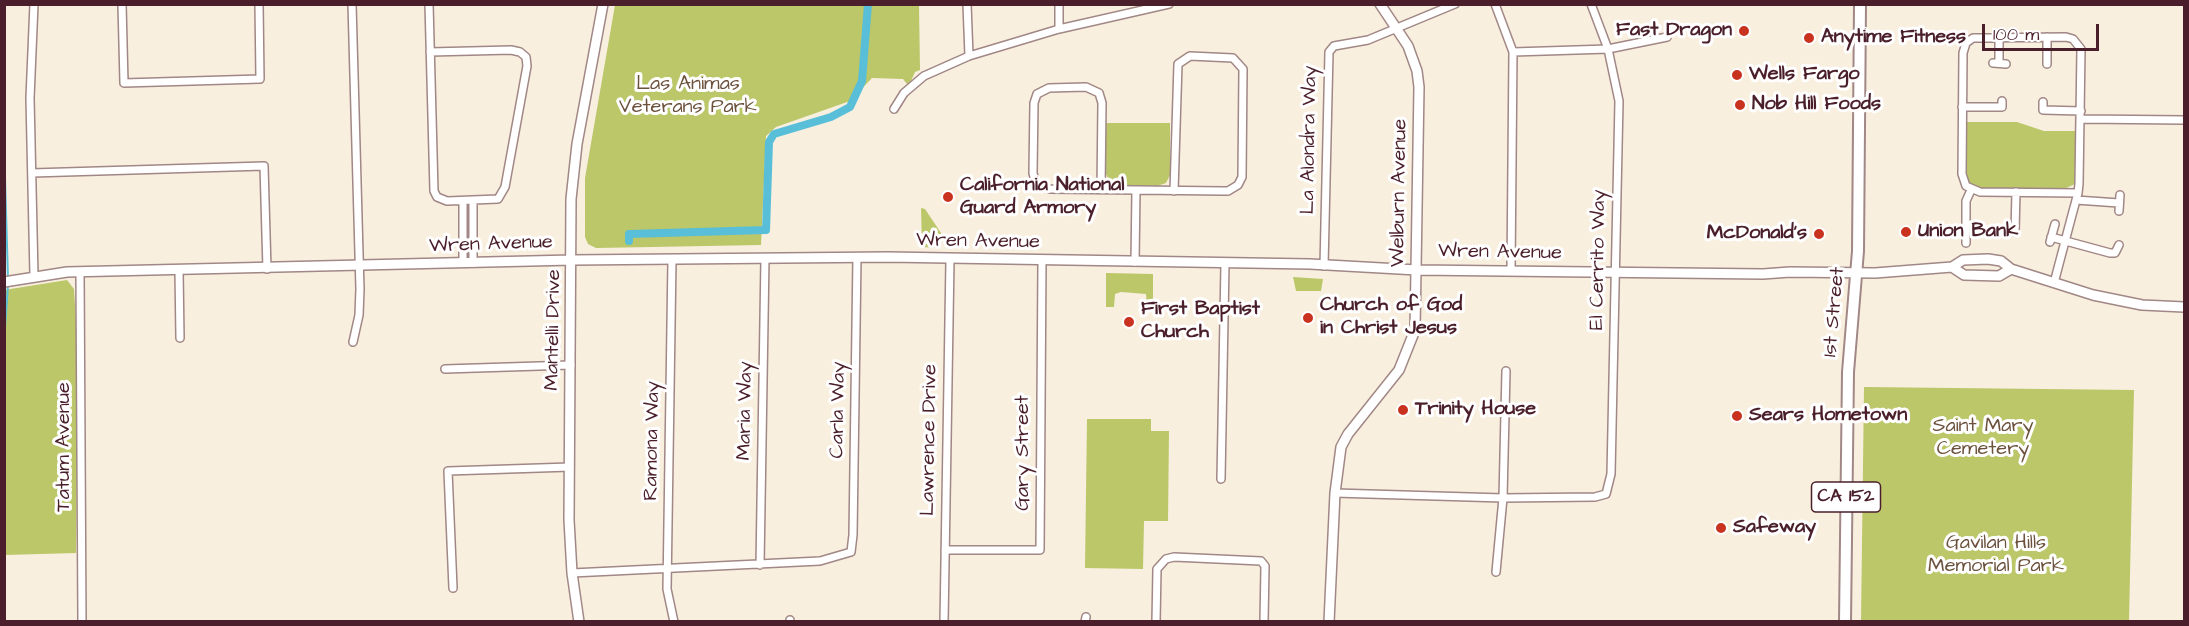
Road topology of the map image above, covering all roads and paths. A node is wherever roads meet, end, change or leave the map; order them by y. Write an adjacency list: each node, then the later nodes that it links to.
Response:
1 (34, 4): 32 (street)
2 (122, 4): 3 (street)
3 (259, 4)
4 (352, 4): 57 (street)
5 (429, 4): 21 (street)
6 (603, 4): 50 (street, Mantelli Drive)
7 (967, 4): 23 (street)
8 (1059, 4): 16 (street)
9 (1169, 4): 16 (street)
10 (1380, 4): 15 (street, Welburn Avenue)
11 (1455, 4): 15 (street, La Alondra Way)
12 (1495, 4): 22 (street)
13 (1591, 4): 20 (street, El Cerrito Way)
14 (1860, 4): 66 (main road, 1st Street / CA 152)
15 (1397, 28): 56 (street, La Alondra Way); 61 (street, Welburn Avenue)
16 (1059, 29): 23 (street)
17 (1999, 36): 19 (street); 24 (street); 28 (street)
18 (1667, 37): 20 (street)
19 (2047, 37): 25 (street); 30 (street)
20 (1608, 49): 22 (street); 65 (street, El Cerrito Way)
21 (430, 52): 39 (street); 40 (street)
22 (1513, 52): 63 (street)
23 (969, 56): 29 (street)
24 (1999, 63)
25 (2047, 64)
26 (2002, 101): 28 (street)
27 (2043, 102): 30 (street)
28 (1962, 107): 35 (street)
29 (894, 109)
30 (2081, 115): 31 (street); 38 (street)
31 (2184, 120)
32 (32, 173): 59 (street); 67 (street)
33 (1101, 190): 33 (street); 34 (street)
34 (1136, 190): 36 (street); 53 (street)
35 (1971, 190): 37 (street); 45 (street)
36 (1174, 191): 36 (street)
37 (2016, 192): 38 (street); 43 (street)
38 (2077, 196): 41 (street); 44 (street)
39 (463, 201): 40 (street); 54 (street)
40 (473, 201): 54 (street)
41 (2119, 203)
42 (2055, 224): 44 (street)
43 (2015, 232)
44 (2065, 241): 46 (street); 69 (street)
45 (1966, 243)
46 (2119, 245)
47 (857, 257): 48 (street, Wren Avenue); 51 (street, Wren Avenue); 81 (street, Carla Way)
48 (765, 258): 49 (street, Wren Avenue); 81 (street, Maria Way)
49 (672, 259): 50 (street, Wren Avenue); 82 (street, Ramona Way)
50 (572, 260): 54 (street, Wren Avenue); 73 (street, Mantelli Drive)
51 (950, 260): 52 (street, Wren Avenue); 80 (street, Lawrence Drive)
52 (1042, 261): 53 (street, Wren Avenue); 80 (street, Gary Street)
53 (1135, 262): 55 (street, Wren Avenue)
54 (468, 263): 57 (street, Wren Avenue)
55 (1225, 264): 56 (street, Wren Avenue); 77 (street)
56 (1324, 266): 61 (street, Wren Avenue)
57 (359, 267): 59 (street, Wren Avenue); 72 (street)
58 (1952, 267): 60 (street, Wren Avenue); 60 (street, Wren Avenue); 66 (street, Wren Avenue)
59 (267, 269): 62 (street, Wren Avenue)
60 (2011, 269): 69 (street, Wren Avenue)
61 (1417, 270): 63 (street, Wren Avenue); 78 (street, Welburn Avenue)
62 (179, 271): 64 (street, Wren Avenue); 71 (street)
63 (1511, 271): 65 (street, Wren Avenue)
64 (80, 272): 67 (street, Wren Avenue); 86 (street, Tatum Avenue)
65 (1617, 273): 66 (street, Wren Avenue); 79 (street, El Cerrito Way)
66 (1856, 273): 93 (main road, 1st Street / CA 152)
67 (34, 276): 68 (street, Wren Avenue)
68 (4, 282)
69 (2054, 283): 70 (street, Wren Avenue)
70 (2184, 307)
71 (180, 338)
72 (353, 342)
73 (571, 365): 74 (street); 76 (street, Mantelli Drive)
74 (446, 369)
75 (1506, 371): 79 (street)
76 (570, 467): 84 (street, Mantelli Drive); 85 (street)
77 (1221, 479)
78 (1335, 493): 79 (street); 92 (street, Welburn Avenue)
79 (1503, 498): 83 (street)
80 (945, 550): 89 (street, Lawrence Drive)
81 (760, 565): 82 (street)
82 (667, 567): 84 (street); 88 (street, Ramona Way)
83 (1496, 572)
84 (572, 573): 87 (street, Mantelli Drive)
85 (453, 588)
86 (82, 621)
87 (579, 621)
88 (674, 621)
89 (944, 621)
90 (1156, 621): 91 (street)
91 (1264, 621)
92 (1329, 621)
93 (1845, 621)

